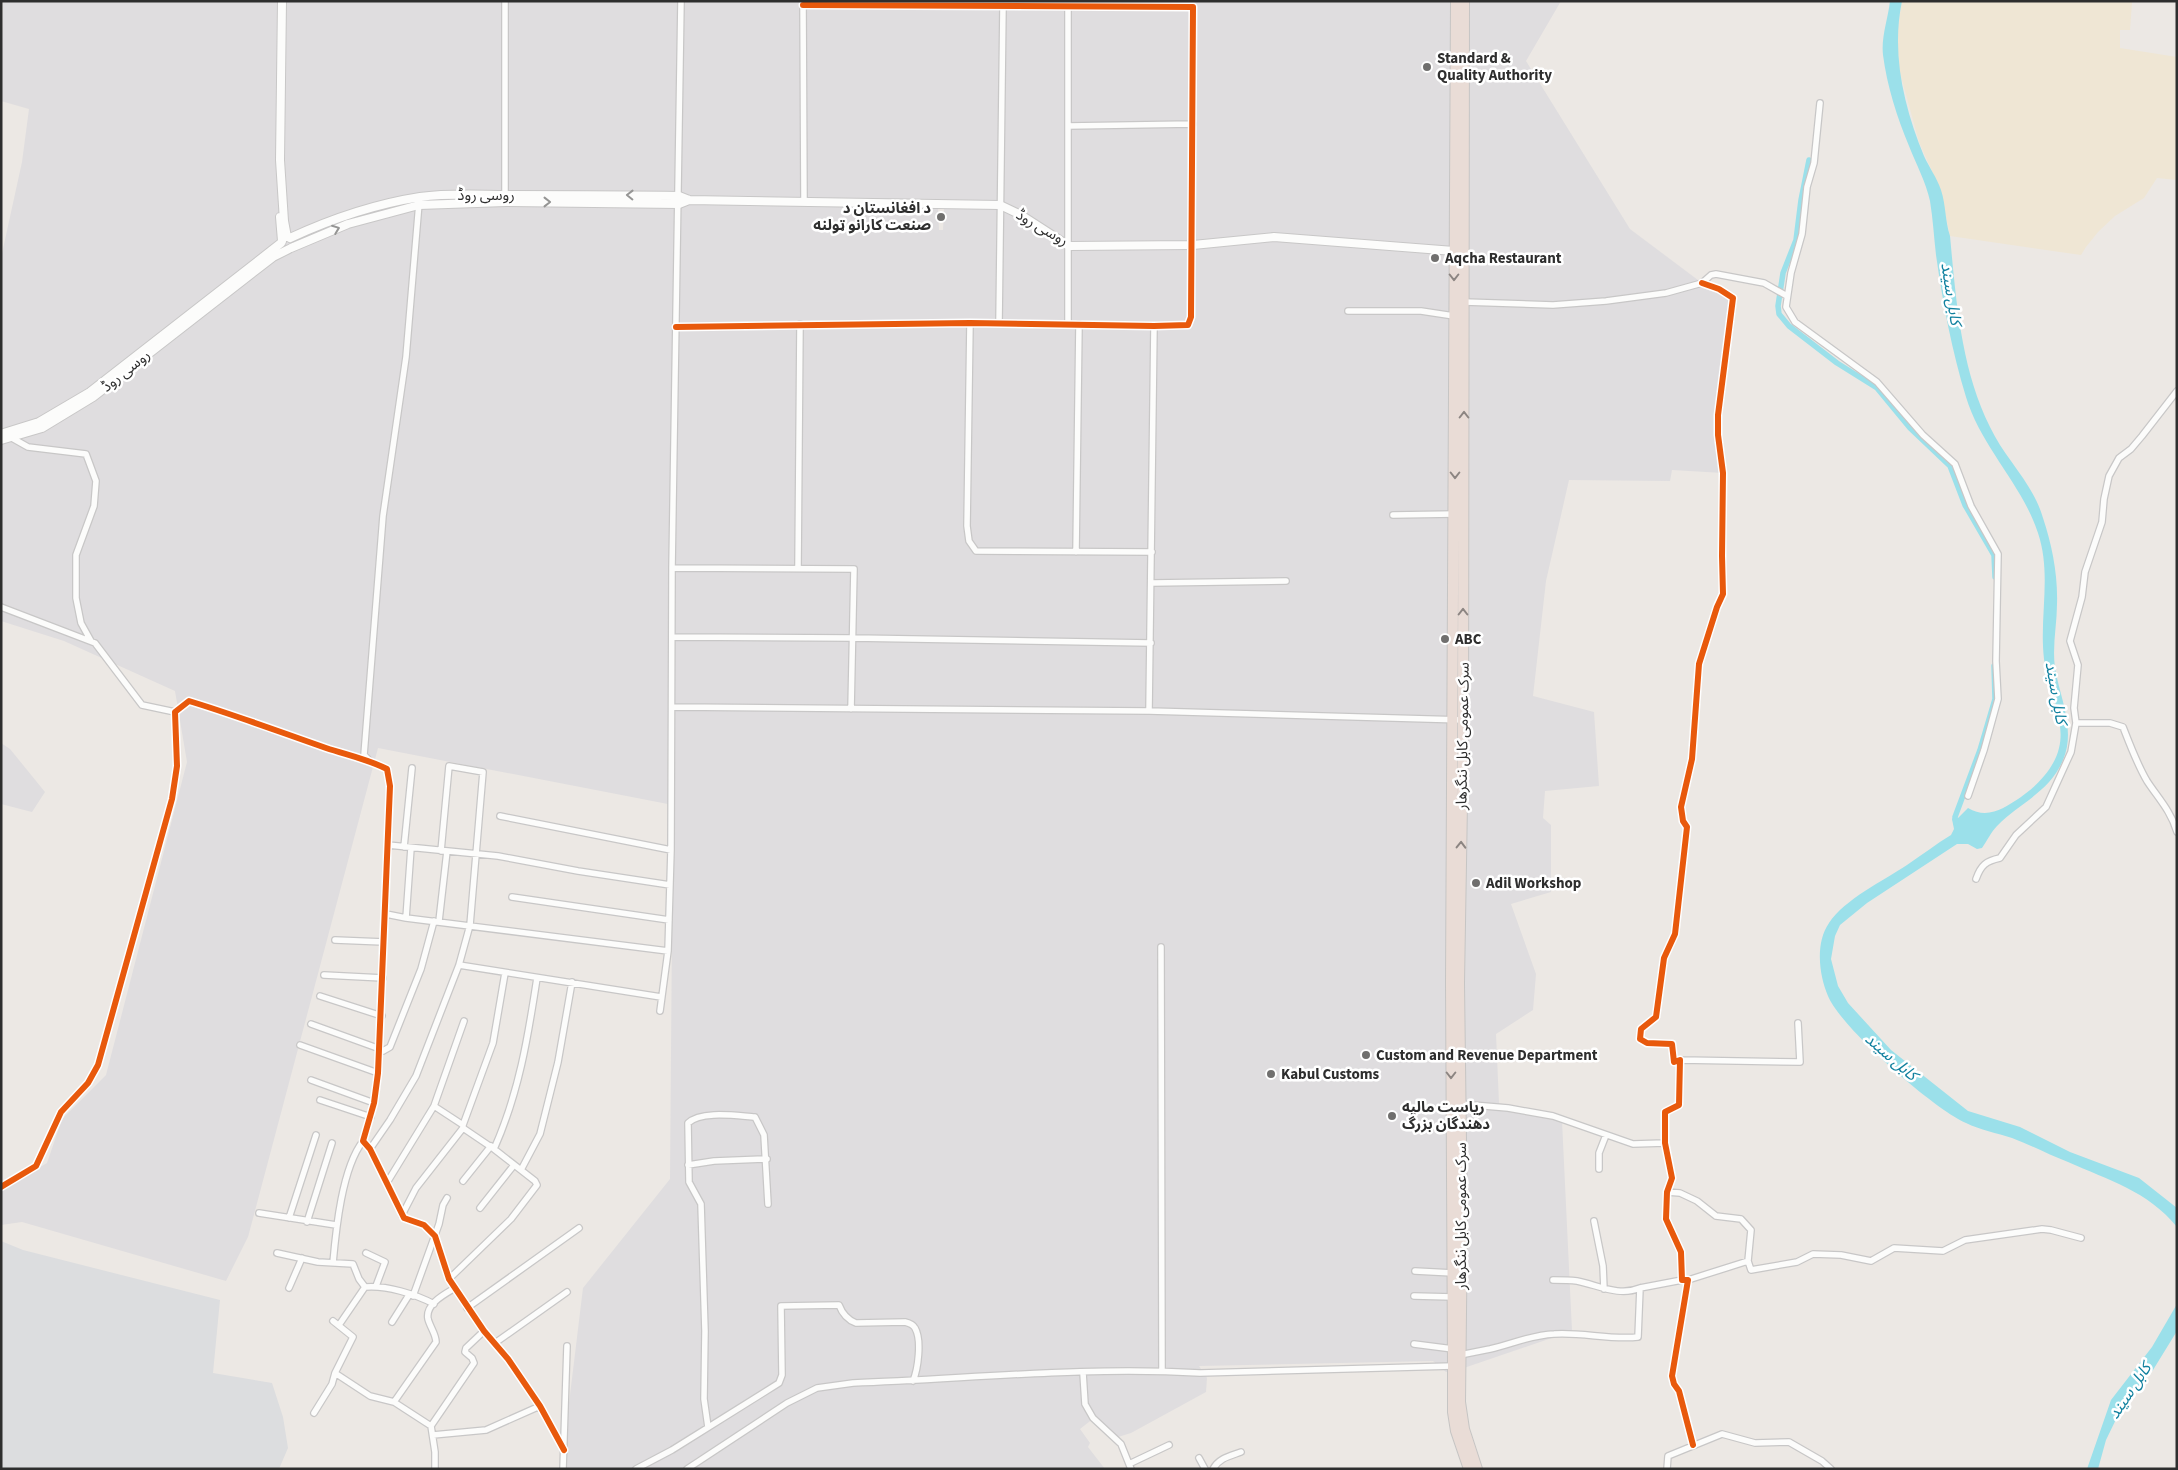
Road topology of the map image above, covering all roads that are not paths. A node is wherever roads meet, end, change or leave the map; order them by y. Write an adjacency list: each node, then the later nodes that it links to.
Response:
1 (282, 1): 18 (main road)
2 (505, 1): 13 (street)
3 (681, 1): 14 (street)
4 (1456, 1): 22 (highway, سرک عمومی کابل ننگرهار)
5 (1464, 1): 25 (highway, سرک عمومی کابل ننگرهار)
6 (804, 3): 7 (street); 16 (street)
7 (873, 3): 9 (street)
8 (1068, 4): 9 (street); 11 (street); 12 (street)
9 (1004, 6): 17 (street)
10 (1820, 104): 24 (street)
11 (1193, 124): 12 (street); 19 (street)
12 (1068, 126): 20 (street)
13 (505, 195): 14 (main road, روسی روڈ, one-way to 13); 15 (main road, روسی روڈ)
14 (679, 200): 15 (main road, روسی روڈ, one-way to 14); 16 (main road, روسی روڈ); 33 (street)
15 (419, 201): 18 (main road, روسی روڈ); 21 (main road, روسی روڈ, one-way to 15); 59 (street)
16 (804, 202): 17 (main road, روسی روڈ)
17 (1000, 205): 20 (main road, روسی روڈ); 29 (street)
18 (285, 240): 21 (main road); 36 (main road, روسی روڈ)
19 (1192, 244): 20 (main road, روسی روڈ); 22 (main road, روسی روڈ); 34 (street)
20 (1069, 246): 32 (street)
21 (290, 249): 38 (main road, روسی روڈ)
22 (1454, 250): 27 (highway, سرک عمومی کابل ننگرهار, one-way to 27)
23 (1704, 280): 24 (street); 25 (street); 96 (street)
24 (1787, 296): 61 (street)
25 (1464, 302): 37 (highway, سرک عمومی کابل ننگرهار, one-way to 25)
26 (1348, 311): 27 (street)
27 (1454, 316): 37 (highway, سرک عمومی کابل ننگرهار)
28 (970, 323): 29 (street); 30 (street); 42 (street)
29 (999, 323): 32 (street)
30 (800, 324): 33 (street); 45 (street)
31 (1079, 324): 32 (street); 34 (street); 42 (street)
32 (1068, 325)
33 (676, 326): 44 (street)
34 (1154, 326): 43 (street)
35 (2177, 391): 58 (street)
36 (1, 434)
37 (1459, 435): 40 (highway, سرک عمومی کابل ننگرهار, one-way to 40); 57 (highway, سرک عمومی کابل ننگرهار, one-way to 37)
38 (12, 438): 39 (main road, روسی روڈ); 51 (street)
39 (1, 440)
40 (1454, 514): 41 (street); 57 (highway, سرک عمومی کابل ننگرهار)
41 (1393, 515)
42 (1076, 552): 43 (street)
43 (1152, 552): 47 (street)
44 (672, 568): 45 (street); 49 (street)
45 (798, 568): 50 (street)
46 (1286, 581): 47 (street)
47 (1152, 583): 52 (street)
48 (1, 607): 51 (street)
49 (673, 637): 50 (street); 53 (street)
50 (853, 638): 52 (street); 54 (street)
51 (91, 641): 56 (street)
52 (1151, 643): 55 (street)
53 (673, 707): 54 (street); 66 (street)
54 (851, 709): 55 (street)
55 (1149, 711): 57 (street)
56 (175, 712): 59 (street); 119 (street)
57 (1458, 720): 101 (highway, سرک عمومی کابل ننگرهار, one-way to 57); 139 (highway, سرک عمومی کابل ننگرهار, one-way to 139)
58 (2076, 723): 63 (street); 69 (street)
59 (368, 759): 64 (street)
60 (412, 768): 65 (street)
61 (1968, 796)
62 (500, 816): 66 (street)
63 (2177, 832)
64 (388, 845): 65 (street); 72 (street)
65 (407, 848): 67 (street); 73 (street)
66 (671, 850): 70 (street)
67 (444, 851): 68 (street); 68 (street); 75 (street)
68 (476, 854): 70 (street); 76 (street)
69 (1976, 879)
70 (670, 885): 74 (street)
71 (512, 897): 74 (street)
72 (386, 914): 73 (street); 78 (street)
73 (406, 918): 75 (street)
74 (669, 920): 80 (street)
75 (437, 921): 76 (street); 95 (street)
76 (470, 925): 80 (street); 81 (street)
77 (335, 940): 78 (street)
78 (384, 942): 84 (street)
79 (1161, 947): 164 (street)
80 (668, 951): 88 (street)
81 (459, 965): 82 (street); 111 (street)
82 (505, 973): 85 (street); 104 (street)
83 (324, 975): 84 (street)
84 (383, 978): 90 (street)
85 (537, 978): 86 (street); 110 (street)
86 (572, 982): 88 (street); 116 (street)
87 (320, 996): 90 (street)
88 (661, 997): 89 (street)
89 (660, 1011)
90 (382, 1016): 95 (street)
91 (464, 1022): 102 (street)
92 (1798, 1023): 96 (street)
93 (310, 1024): 95 (street)
94 (300, 1045): 97 (street)
95 (380, 1049): 97 (street)
96 (1680, 1060): 109 (street)
97 (378, 1073): 100 (street)
98 (311, 1080): 100 (street)
99 (320, 1100): 103 (street)
100 (374, 1103): 103 (street)
101 (1461, 1104): 106 (street); 162 (highway, سرک عمومی کابل ننگرهار)
102 (434, 1106): 104 (street); 117 (street)
103 (370, 1117): 107 (street)
104 (463, 1126): 110 (street); 125 (street)
105 (316, 1135): 126 (street)
106 (1606, 1135): 109 (street); 115 (street)
107 (363, 1141): 111 (street); 129 (street)
108 (332, 1143): 128 (street)
109 (1665, 1143): 120 (street)
110 (492, 1148): 114 (street); 118 (street)
111 (370, 1149): 117 (street)
112 (767, 1159): 113 (street); 113 (street); 122 (street)
113 (688, 1165): 172 (street)
114 (514, 1166): 116 (street); 123 (street)
115 (1599, 1169)
116 (521, 1170): 140 (street)
117 (388, 1181): 125 (street)
118 (463, 1181)
119 (1, 1187)
120 (1667, 1192): 136 (street); 142 (street)
121 (447, 1198): 131 (street)
122 (768, 1204)
123 (480, 1208)
124 (260, 1213): 126 (street)
125 (402, 1215): 131 (street)
126 (289, 1218): 128 (street)
127 (1594, 1221): 148 (street)
128 (307, 1222): 129 (street)
129 (336, 1225): 137 (street)
130 (579, 1228): 154 (street)
131 (435, 1236): 140 (street); 150 (street)
132 (2081, 1238): 136 (street)
133 (366, 1253): 143 (street)
134 (277, 1254): 135 (street)
135 (302, 1258): 137 (street); 145 (street)
136 (1748, 1261): 142 (street)
137 (333, 1263): 144 (street)
138 (1415, 1271): 139 (street)
139 (1452, 1273): 152 (highway, سرک عمومی کابل ننگرهار)
140 (449, 1278): 146 (street)
141 (1553, 1280): 148 (street)
142 (1685, 1280): 147 (street); 175 (street)
143 (376, 1286): 144 (street); 150 (street)
144 (365, 1287): 157 (street)
145 (290, 1288)
146 (455, 1288): 153 (street); 154 (street)
147 (1640, 1288): 148 (street); 162 (street)
148 (1604, 1289)
149 (567, 1292): 159 (street)
150 (411, 1295): 153 (street); 156 (street)
151 (1414, 1296): 152 (street)
152 (1453, 1297): 162 (highway, سرک عمومی کابل ننگرهار)
153 (434, 1304): 168 (street)
154 (467, 1308): 158 (street)
155 (333, 1320): 157 (street)
156 (392, 1322)
157 (340, 1325): 165 (street)
158 (484, 1331): 159 (street); 171 (street)
159 (495, 1343): 169 (street)
160 (1414, 1344): 162 (street)
161 (567, 1346): 176 (street)
162 (1456, 1352): 163 (highway, سرک عمومی کابل ننگرهار)
163 (1456, 1366): 164 (street); 186 (highway, سرک عمومی کابل ننگرهار); 187 (highway, سرک عمومی کابل ننگرهار)
164 (1162, 1371): 166 (street)
165 (335, 1373): 168 (street); 170 (street)
166 (1083, 1373): 167 (street); 179 (street)
167 (913, 1381): 172 (street); 183 (street)
168 (394, 1402): 171 (street)
169 (540, 1406): 173 (street); 176 (street)
170 (314, 1413)
171 (431, 1426): 173 (street)
172 (708, 1427): 182 (street)
173 (433, 1435): 180 (street)
174 (1169, 1445): 179 (street)
175 (1694, 1445): 188 (street); 189 (street)
176 (564, 1450): 181 (street)
177 (1240, 1452): 185 (street)
178 (1199, 1458): 184 (street)
179 (1130, 1466)
180 (435, 1469)
181 (563, 1469)
182 (636, 1469)
183 (687, 1469)
184 (1204, 1469)
185 (1214, 1469)
186 (1469, 1469)
187 (1477, 1469)
188 (1667, 1469)
189 (1831, 1469)

